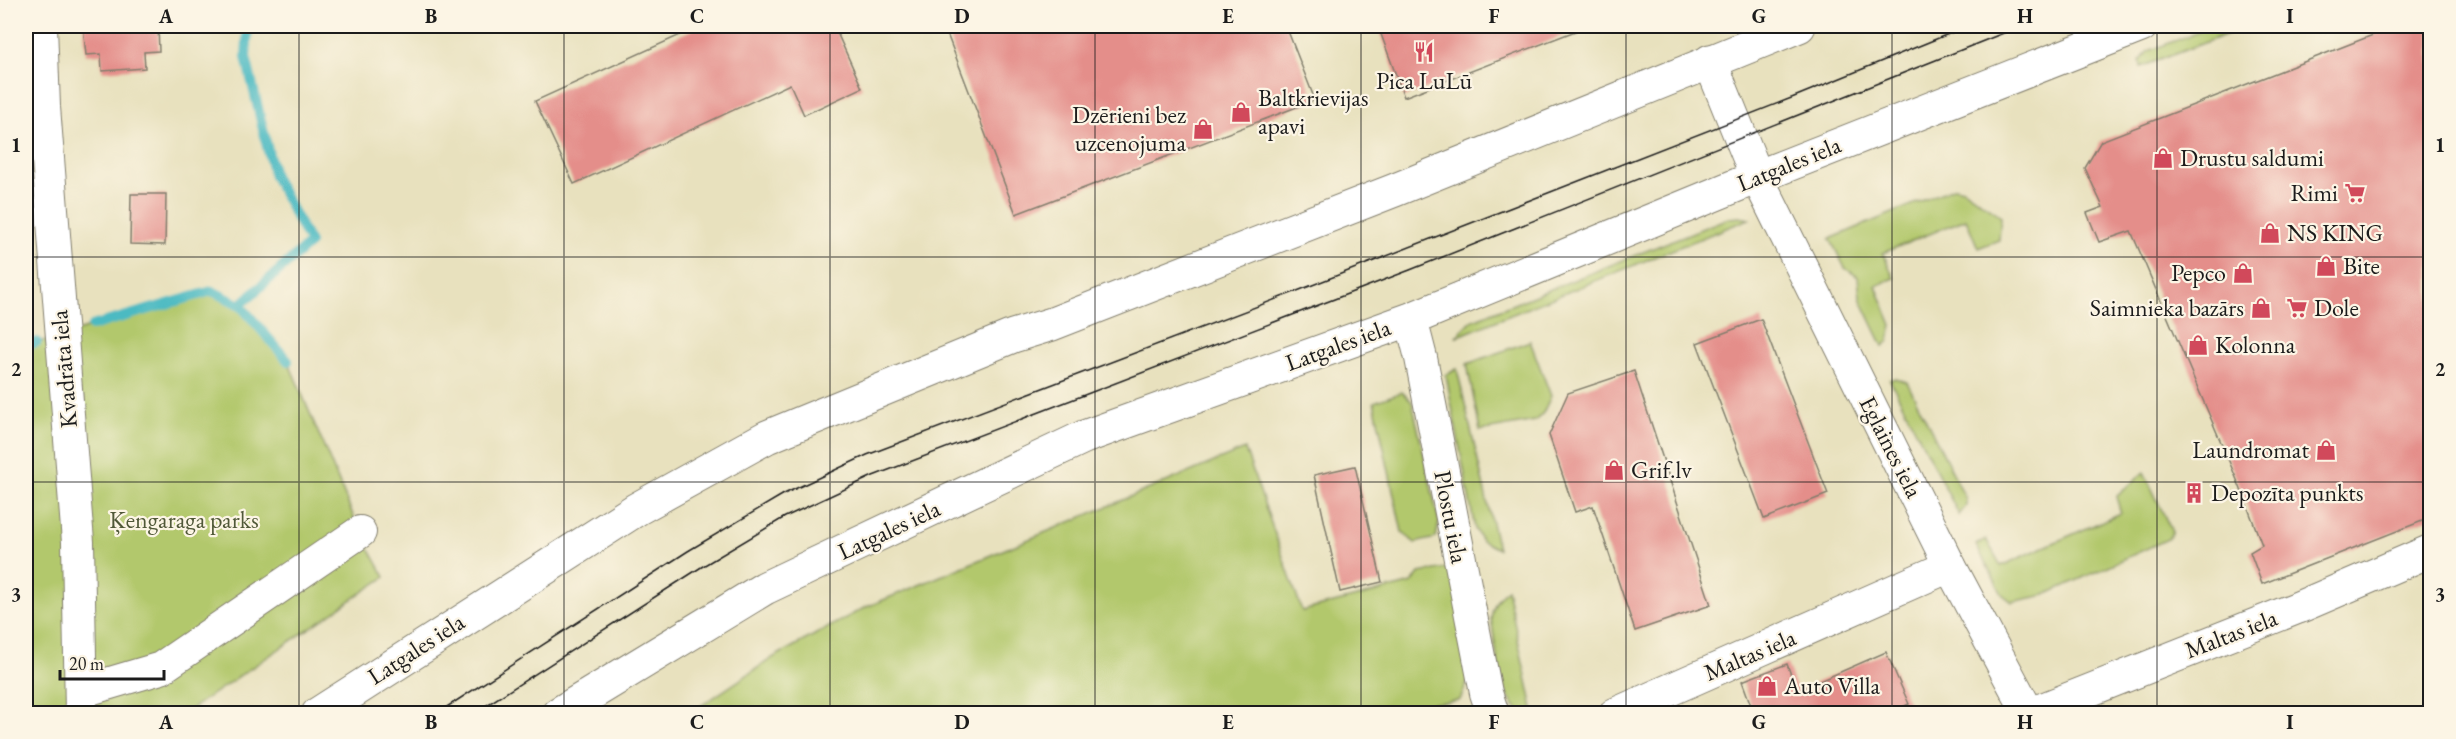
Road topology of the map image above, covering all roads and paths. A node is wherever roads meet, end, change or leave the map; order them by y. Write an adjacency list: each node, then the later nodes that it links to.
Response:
1 (41, 26): 5 (street, Kvadrāta iela)
2 (1799, 26): 4 (highway, Latgales iela)
3 (2141, 26): 6 (highway, Latgales iela)
4 (1710, 61): 6 (highway); 12 (highway, Latgales iela)
5 (35, 110): 11 (street, Kvadrāta iela)
6 (1757, 177): 7 (highway, Latgales iela); 10 (street, Eglaines iela)
7 (1411, 319): 13 (highway, Latgales iela); 14 (street, Plostu iela)
8 (360, 532): 11 (street)
9 (2430, 551): 16 (street, Maltas iela)
10 (1950, 566): 15 (street, Maltas iela); 16 (street, Eglaines iela)
11 (82, 702)
12 (318, 714)
13 (558, 714)
14 (1493, 714)
15 (1615, 714)
16 (2030, 714)

